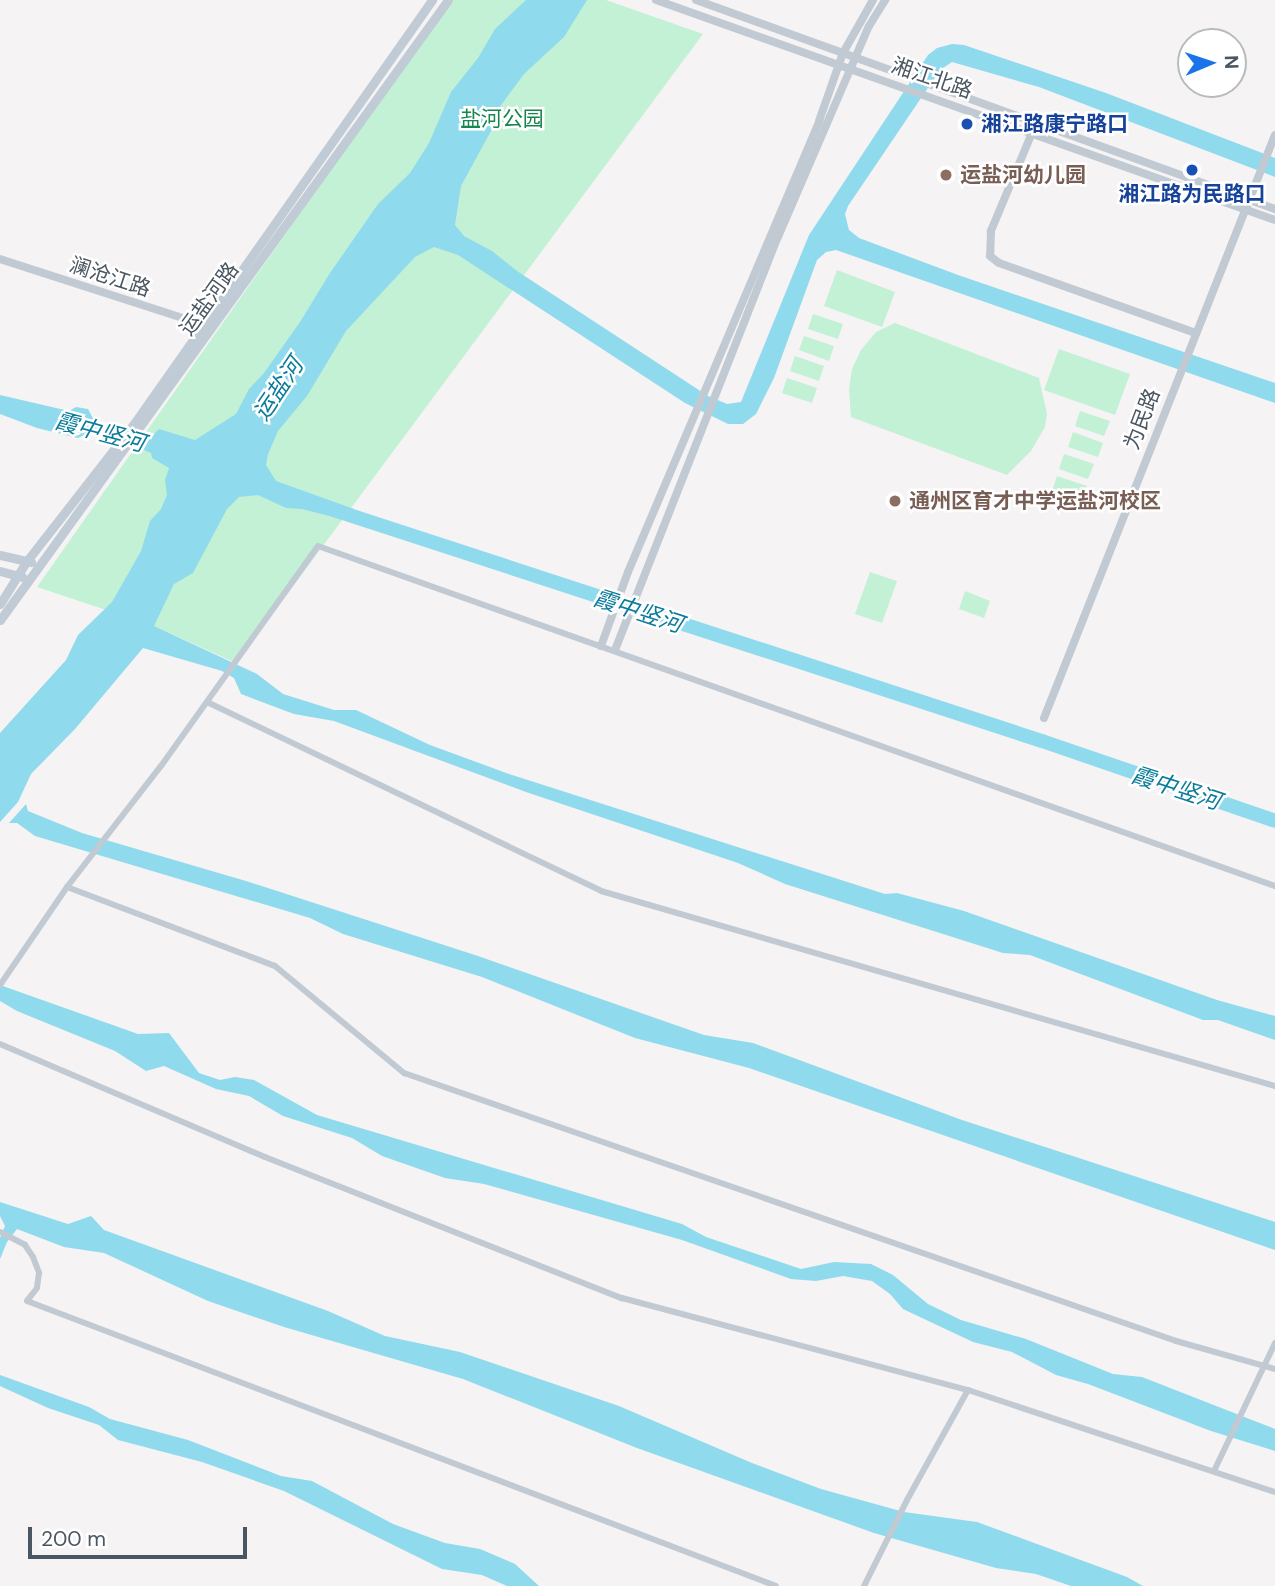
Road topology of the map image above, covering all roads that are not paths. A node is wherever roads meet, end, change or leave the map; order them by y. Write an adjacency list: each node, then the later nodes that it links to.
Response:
1 (432, 0): 19 (main road, 运盐河路)
2 (448, 0): 19 (main road, 运盐河路)
3 (656, 0): 9 (street, 湘江北路)
4 (696, 0): 7 (street, 湘江北路)
5 (873, 0): 7 (street)
6 (885, 0): 8 (street)
7 (843, 53): 8 (street, 湘江北路); 9 (street)
8 (856, 58): 10 (street); 11 (street, 湘江北路)
9 (839, 64): 10 (street, 湘江北路); 30 (street)
10 (851, 68): 12 (street, 湘江北路); 31 (street)
11 (1036, 122): 12 (street); 14 (street, 湘江北路)
12 (1032, 132): 16 (street, 湘江北路); 20 (street)
13 (1275, 135): 14 (street, 为民路)
14 (1249, 199): 15 (street, 湘江北路); 16 (street, 为民路)
15 (1275, 209)
16 (1245, 211): 17 (street, 湘江北路); 20 (street, 为民路)
17 (1275, 220)
18 (0, 259): 19 (street, 澜沧江路)
19 (207, 326): 21 (main road, 运盐河路)
20 (1196, 333): 33 (street, 为民路)
21 (120, 447): 23 (main road, 运盐河路); 24 (main road, 运盐河路)
22 (0, 555): 23 (main road)
23 (26, 562): 24 (main road); 26 (main road, 运盐河路)
24 (40, 562): 27 (main road, 运盐河路)
25 (0, 571): 26 (main road)
26 (19, 577): 27 (main road); 28 (main road, 运盐河路)
27 (30, 578): 29 (main road, 运盐河路)
28 (0, 604)
29 (0, 620)
30 (601, 646): 31 (street); 32 (street)
31 (615, 650): 35 (street)
32 (207, 702): 34 (street); 38 (street)
33 (1044, 718)
34 (67, 887): 36 (street); 41 (street)
35 (1275, 887)
36 (1, 983)
37 (0, 1044): 43 (street)
38 (1275, 1086)
39 (0, 1232): 46 (street)
40 (1275, 1343): 41 (street)
41 (1264, 1366): 42 (street); 44 (street)
42 (1275, 1369)
43 (968, 1390): 44 (street); 47 (street)
44 (1214, 1471): 45 (street)
45 (1275, 1492)
46 (776, 1586)
47 (864, 1586)

